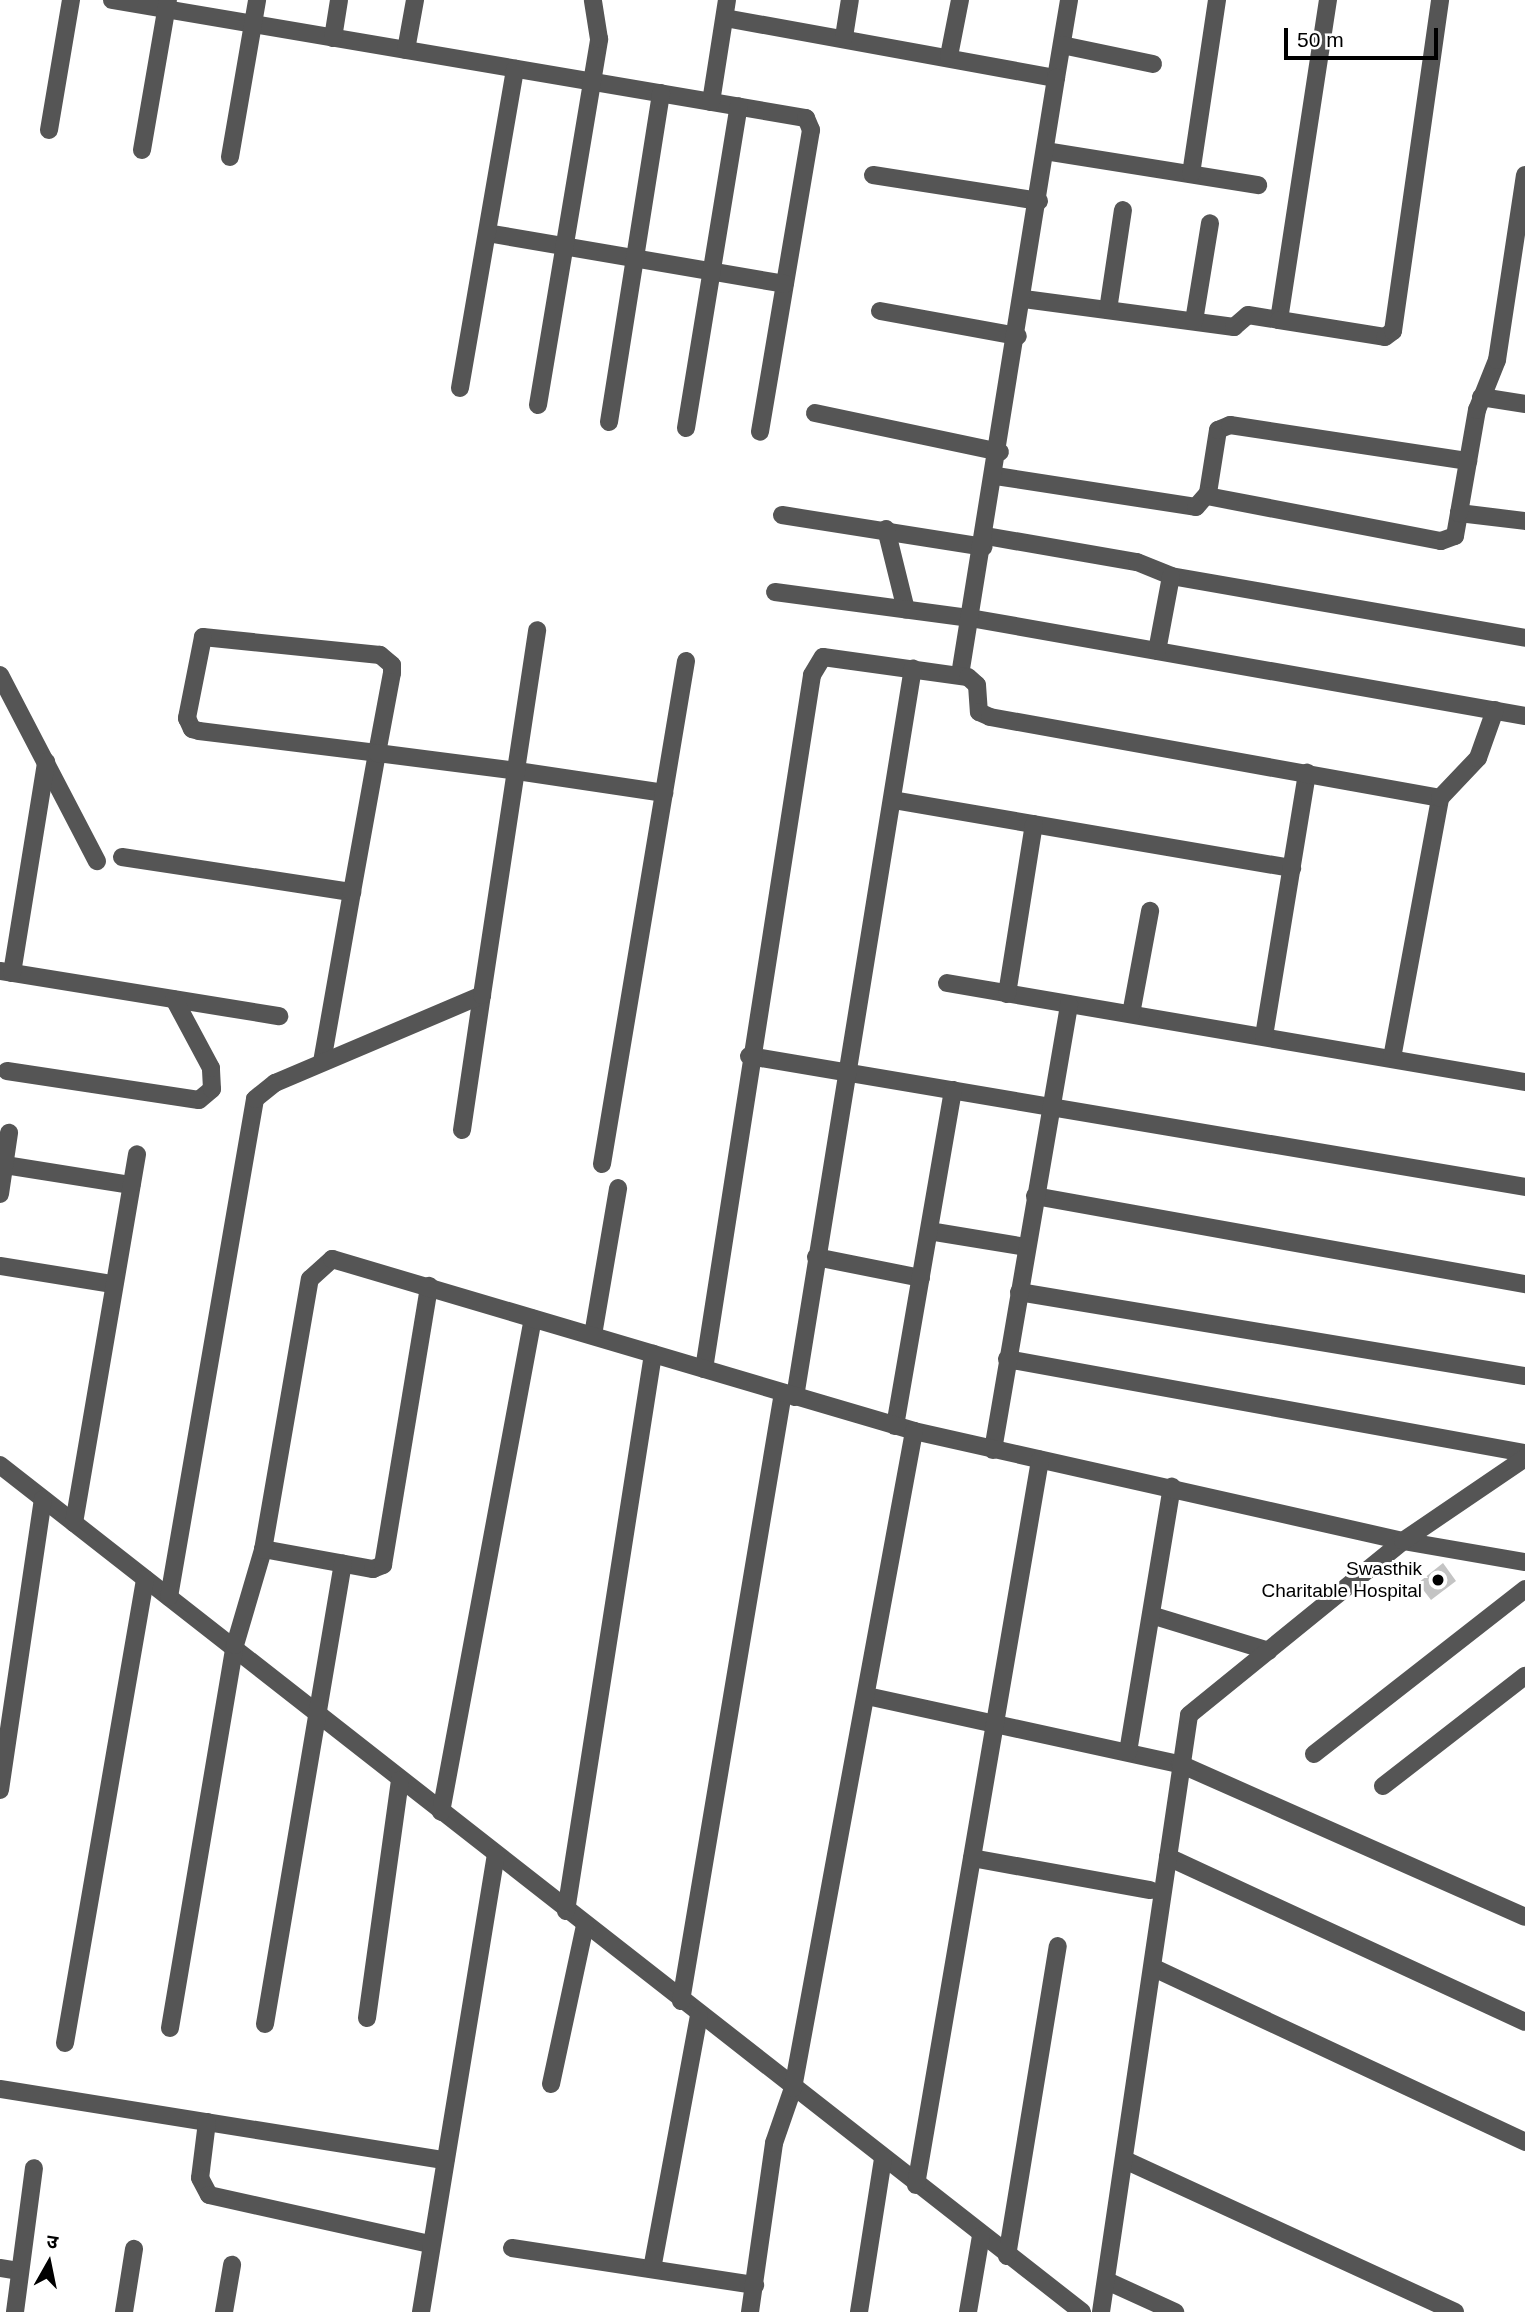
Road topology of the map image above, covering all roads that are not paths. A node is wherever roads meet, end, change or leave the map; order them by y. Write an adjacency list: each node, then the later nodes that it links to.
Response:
1 (71, 0): 28 (street)
2 (112, 0): 13 (street)
3 (257, 0): 15 (street)
4 (339, 0): 17 (street)
5 (415, 0): 19 (street)
6 (593, 0): 24 (street)
7 (850, 0): 16 (street)
8 (960, 0): 20 (street)
9 (1069, 0): 18 (street)
10 (1217, 0): 32 (street)
11 (1328, 0): 47 (street)
12 (1440, 0): 47 (street)
13 (167, 5): 15 (street); 29 (street)
14 (726, 9): 16 (street); 26 (street)
15 (253, 24): 17 (street); 31 (street)
16 (844, 37): 20 (street)
17 (333, 38): 19 (street)
18 (1062, 45): 21 (street); 23 (street)
19 (406, 50): 22 (street)
20 (949, 56): 23 (street)
21 (1153, 64)
22 (515, 69): 24 (street); 39 (street)
23 (1056, 78): 30 (street)
24 (591, 82): 25 (street); 40 (street)
25 (661, 93): 26 (street); 41 (street)
26 (711, 102): 27 (street)
27 (739, 106): 42 (street); 43 (street)
28 (49, 130)
29 (142, 150)
30 (1045, 151): 32 (street); 36 (street)
31 (230, 157)
32 (1191, 174): 35 (street)
33 (873, 175): 36 (street)
34 (1525, 175): 51 (street)
35 (1258, 185)
36 (1039, 201): 44 (street)
37 (1123, 210): 45 (street)
38 (1210, 223): 48 (street)
39 (487, 233): 40 (street); 50 (street)
40 (565, 246): 41 (street); 53 (street)
41 (635, 258): 42 (street); 55 (street)
42 (712, 271): 43 (street); 56 (street)
43 (785, 284): 57 (street)
44 (1024, 299): 45 (street); 49 (street)
45 (1108, 310): 48 (street)
46 (880, 312): 49 (street)
47 (1279, 320): 48 (street)
48 (1194, 321)
49 (1018, 336): 58 (street)
50 (460, 388)
51 (1481, 397): 52 (street); 59 (street)
52 (1525, 404)
53 (538, 405)
54 (815, 413): 58 (street)
55 (609, 422)
56 (686, 428)
57 (760, 432)
58 (1000, 452): 60 (street)
59 (1468, 461): 61 (street); 62 (street)
60 (996, 476): 61 (street); 66 (street)
61 (1207, 496): 62 (street)
62 (1459, 513): 64 (street)
63 (782, 515): 65 (street)
64 (1525, 521)
65 (886, 529): 66 (street); 69 (street)
66 (984, 541): 67 (street); 70 (street)
67 (1171, 576): 72 (street); 73 (street)
68 (775, 592): 69 (street)
69 (906, 610): 70 (street)
70 (970, 618): 73 (street); 77 (street)
71 (537, 630): 82 (street)
72 (1525, 638)
73 (1157, 651): 78 (street)
74 (686, 661): 84 (street)
75 (914, 668): 77 (street); 86 (street); 102 (street)
76 (0, 675): 81 (street)
77 (960, 675): 83 (street)
78 (1495, 710): 79 (street); 85 (street)
79 (1525, 716)
80 (377, 752): 80 (street); 82 (street); 91 (street)
81 (46, 762): 89 (street); 93 (street)
82 (517, 771): 84 (street); 96 (street)
83 (1307, 772): 85 (street); 90 (street)
84 (664, 793): 114 (street)
85 (1440, 798): 103 (street)
86 (893, 800): 87 (street); 106 (street)
87 (1034, 824): 90 (street); 95 (street)
88 (122, 857): 91 (street)
89 (97, 861)
90 (1292, 868): 101 (street)
91 (352, 892): 104 (street)
92 (1150, 911): 99 (street)
93 (6, 972): 97 (street)
94 (947, 983): 95 (street)
95 (1007, 993): 98 (street)
96 (482, 995): 104 (street); 110 (street)
97 (174, 999): 100 (street); 105 (street)
98 (1069, 1004): 99 (street); 109 (street)
99 (1131, 1014): 101 (street)
100 (279, 1016)
101 (1264, 1036): 103 (street)
102 (749, 1056): 106 (street); 133 (street)
103 (1392, 1058): 107 (street)
104 (322, 1062): 151 (street)
105 (7, 1071)
106 (845, 1072): 108 (street); 122 (street)
107 (1524, 1076)
108 (953, 1090): 109 (street); 120 (street)
109 (1050, 1106): 116 (street); 119 (street)
110 (462, 1130)
111 (9, 1133): 113 (street)
112 (137, 1154): 115 (street)
113 (5, 1164): 115 (street); 118 (street)
114 (603, 1164)
115 (131, 1185): 125 (street)
116 (1525, 1187)
117 (618, 1188): 130 (street)
118 (0, 1194)
119 (1035, 1196): 121 (street); 126 (street)
120 (929, 1231): 121 (street); 124 (street)
121 (1027, 1247): 128 (street)
122 (816, 1257): 124 (street); 135 (street)
123 (0, 1266): 125 (street)
124 (921, 1278): 136 (street)
125 (113, 1284): 144 (street)
126 (1525, 1284)
127 (429, 1286): 129 (street); 146 (street); 148 (street)
128 (1019, 1292): 132 (street); 134 (street)
129 (533, 1318): 130 (street); 166 (street)
130 (593, 1335): 131 (street)
131 (653, 1354): 133 (street); 171 (street)
132 (1007, 1359): 138 (street); 139 (street)
133 (704, 1369): 135 (street)
134 (1525, 1376)
135 (789, 1395): 136 (street); 176 (street)
136 (895, 1426): 137 (street)
137 (914, 1431): 138 (street); 156 (street)
138 (993, 1450): 140 (street)
139 (1525, 1455): 145 (street)
140 (1040, 1460): 142 (street); 158 (street)
141 (0, 1465): 143 (street)
142 (1172, 1487): 145 (street); 152 (street)
143 (43, 1499): 144 (street); 161 (street)
144 (74, 1523): 149 (street)
145 (1403, 1541): 147 (street); 154 (street)
146 (263, 1549): 148 (street); 153 (street)
147 (1525, 1562)
148 (343, 1564): 157 (street)
149 (145, 1579): 151 (street); 182 (street)
150 (1525, 1589): 160 (street)
151 (169, 1597): 153 (street)
152 (1151, 1615): 154 (street); 159 (street)
153 (235, 1645): 157 (street); 181 (street)
154 (1269, 1651): 162 (street)
155 (1525, 1676): 164 (street)
156 (867, 1696): 158 (street); 184 (street)
157 (317, 1713): 163 (street); 180 (street)
158 (995, 1723): 159 (street); 169 (street)
159 (1128, 1752): 162 (street)
160 (1314, 1754)
161 (3, 1756): 165 (street)
162 (1180, 1764): 168 (street); 172 (street)
163 (400, 1780): 166 (street); 178 (street)
164 (1383, 1786)
165 (0, 1790)
166 (441, 1812): 167 (street)
167 (496, 1855): 171 (street); 189 (street)
168 (1168, 1857): 175 (street); 179 (street)
169 (972, 1858): 170 (street); 192 (street)
170 (1150, 1889)
171 (566, 1910): 173 (street)
172 (1525, 1917)
173 (584, 1926): 176 (street); 183 (street)
174 (1058, 1946): 197 (street)
175 (1154, 1968): 187 (street); 190 (street)
176 (681, 2001): 177 (street)
177 (699, 2015): 184 (street); 200 (street)
178 (367, 2018)
179 (1525, 2022)
180 (265, 2024)
181 (170, 2028)
182 (65, 2043)
183 (551, 2084)
184 (793, 2088): 188 (street); 203 (street)
185 (0, 2089): 186 (street)
186 (207, 2122): 189 (street); 194 (street)
187 (1525, 2142)
188 (883, 2159): 192 (street); 209 (street)
189 (445, 2160): 194 (street)
190 (1127, 2161): 202 (street); 214 (street)
191 (34, 2168): 201 (street)
192 (916, 2185): 193 (street)
193 (981, 2236): 197 (street); 210 (street)
194 (430, 2244): 207 (street)
195 (512, 2248): 200 (street)
196 (134, 2249): 205 (street)
197 (1007, 2256): 211 (street)
198 (232, 2266): 206 (street)
199 (0, 2267): 201 (street)
200 (652, 2269): 203 (street)
201 (20, 2271): 204 (street)
202 (1107, 2281): 212 (street); 213 (street)
203 (755, 2285): 208 (street)
204 (15, 2312)
205 (124, 2312)
206 (223, 2312)
207 (421, 2312)
208 (750, 2312)
209 (859, 2312)
210 (968, 2312)
211 (1082, 2312)
212 (1101, 2312)
213 (1175, 2312)
214 (1455, 2312)

